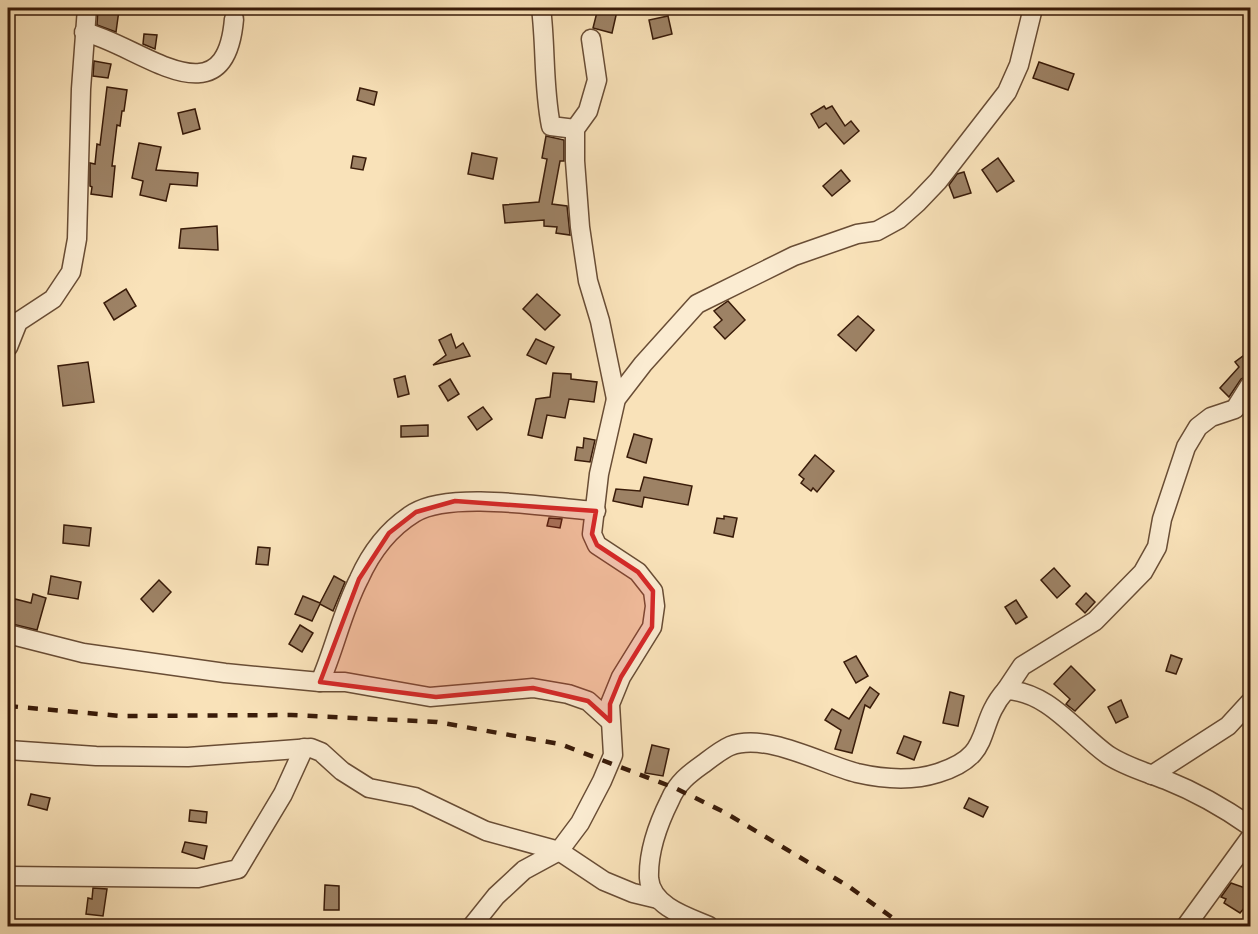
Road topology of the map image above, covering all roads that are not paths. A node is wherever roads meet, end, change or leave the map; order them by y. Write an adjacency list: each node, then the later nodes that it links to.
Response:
1 (87, 8): 5 (street)
2 (541, 8): 7 (street)
3 (1033, 8): 10 (street)
4 (234, 19): 5 (street)
5 (84, 32): 8 (street)
6 (591, 39): 7 (street)
7 (575, 129): 10 (street)
8 (8, 346)
9 (1251, 385): 14 (street)
10 (616, 399): 11 (street)
11 (596, 511): 13 (street); 16 (street)
12 (8, 634): 13 (street)
13 (320, 682): 16 (street)
14 (1006, 690): 19 (street); 24 (street)
15 (1251, 702): 19 (street)
16 (610, 722): 22 (street)
17 (304, 748): 18 (street); 22 (street); 23 (street)
18 (8, 750)
19 (1152, 775): 20 (street)
20 (1251, 826)
21 (1251, 838): 27 (street)
22 (558, 850): 24 (street); 25 (street)
23 (8, 876)
24 (658, 900): 26 (street)
25 (472, 927)
26 (709, 927)
27 (1186, 927)

